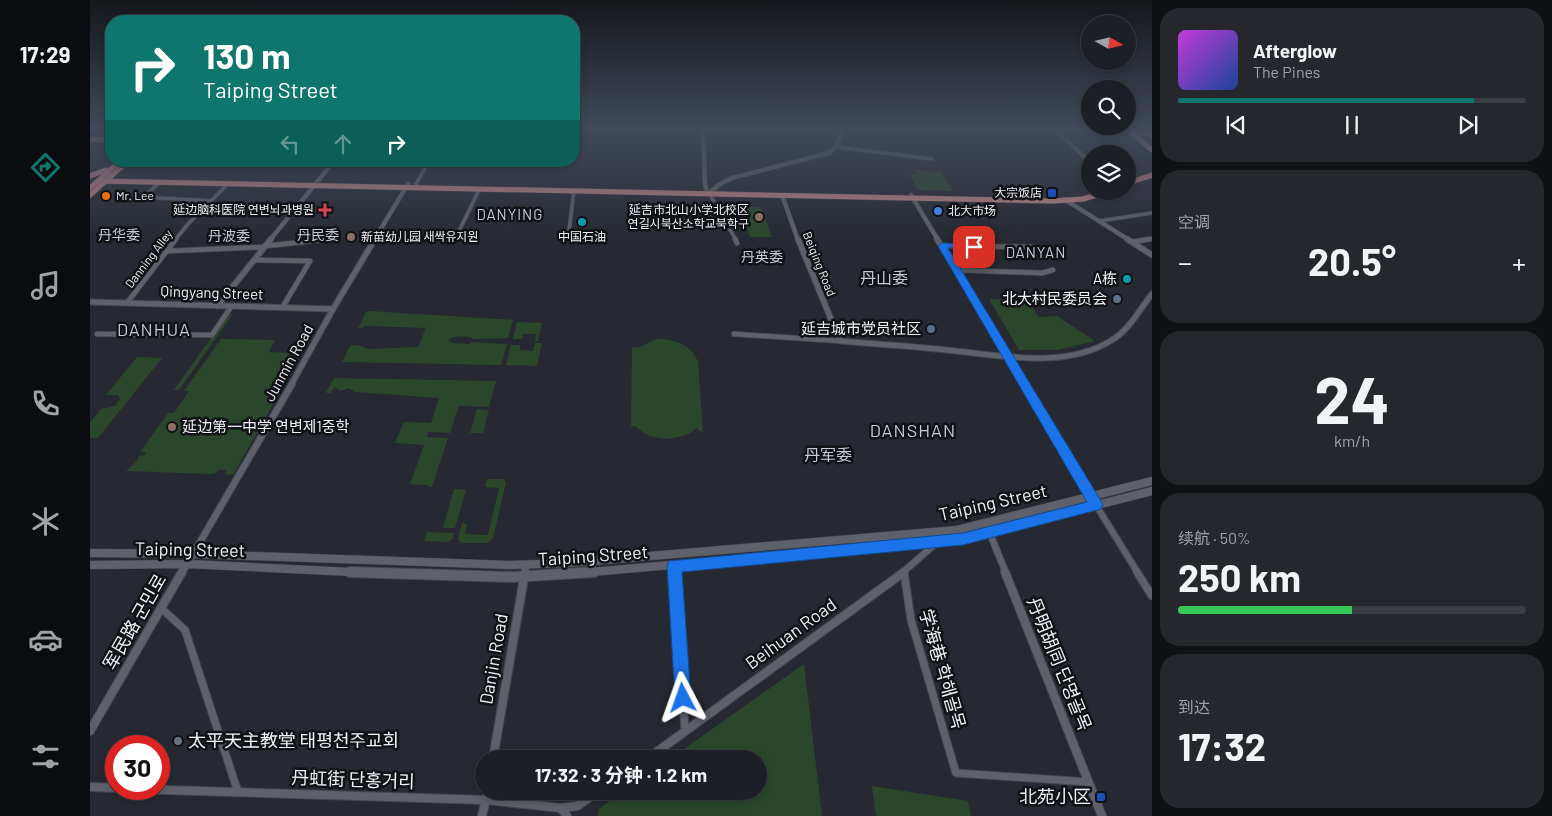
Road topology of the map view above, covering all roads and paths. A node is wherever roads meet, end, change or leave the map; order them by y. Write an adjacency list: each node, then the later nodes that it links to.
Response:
1 (703, 166): 20 (street)
2 (780, 166): 20 (street)
3 (329, 167): 14 (street)
4 (426, 167): 16 (street)
5 (121, 171): 7 (main road); 8 (main road); 9 (main road); 9 (main road); 12 (main road); 21 (main road)
6 (1152, 175): 11 (main road)
7 (90, 178): 9 (main road)
8 (133, 178): 9 (main road); 14 (main road)
9 (104, 179): 21 (main road)
10 (1152, 179): 13 (main road)
11 (1136, 181)
12 (160, 182): 15 (main road); 27 (street)
13 (1136, 182)
14 (317, 183): 15 (main road); 17 (main road); 37 (street)
15 (228, 184): 27 (street, Danning Alley)
16 (416, 184): 17 (main road); 20 (main road)
17 (407, 185): 18 (main road); 50 (street, Junmin Road)
18 (480, 188): 19 (main road); 31 (street)
19 (574, 190): 20 (main road); 30 (street)
20 (709, 191): 22 (main road); 23 (main road); 35 (street)
21 (91, 192)
22 (782, 195): 23 (main road); 53 (street, Beiqing Road)
23 (912, 196): 26 (main road); 36 (street)
24 (1081, 196): 26 (main road)
25 (1081, 197): 26 (main road)
26 (1065, 200): 29 (street)
27 (211, 201): 39 (street, Danning Alley)
28 (1152, 214): 29 (street)
29 (1099, 221): 34 (street)
30 (569, 231)
31 (458, 233)
32 (333, 238): 37 (street)
33 (1152, 239): 34 (street)
34 (1132, 242): 40 (street)
35 (737, 243)
36 (942, 246): 38 (street); 42 (street)
37 (265, 247): 39 (street); 41 (street)
38 (1034, 248)
39 (168, 250): 46 (street, Danning Alley)
40 (1152, 255)
41 (254, 260): 47 (street); 49 (street)
42 (956, 270): 43 (street); 54 (street)
43 (1053, 270)
44 (1152, 294): 54 (street)
45 (90, 302): 46 (street, Qingyang Street)
46 (127, 304): 47 (street, Qingyang Street)
47 (217, 306): 48 (street, Qingyang Street)
48 (231, 306): 49 (street, Qingyang Street); 51 (street)
49 (282, 308): 50 (street, Qingyang Street)
50 (333, 309): 63 (street, Junmin Road)
51 (97, 334)
52 (734, 334): 53 (street)
53 (840, 341): 54 (street)
54 (1006, 354): 57 (street)
55 (1152, 481): 57 (main road, Taiping Street)
56 (1152, 491): 58 (main road, Taiping Street)
57 (1091, 496): 58 (street); 59 (main road, Taiping Street)
58 (1096, 505): 59 (main road, Taiping Street); 70 (street)
59 (987, 528): 60 (main road, Taiping Street); 61 (main road, Taiping Street); 76 (street, 丹明胡同 단명골목)
60 (950, 531): 61 (street, Beihuan Road); 66 (main road, Taiping Street)
61 (938, 542): 67 (main road, Taiping Street); 68 (street, Beihuan Road)
62 (90, 553): 63 (main road, Taiping Street)
63 (193, 554): 64 (street, 军民路 군민로); 66 (main road, Taiping Street)
64 (187, 564): 65 (main road, Taiping Street); 69 (main road, Taiping Street); 71 (street, 军民路 군민로)
65 (90, 565)
66 (526, 565): 69 (street, Danjin Road)
67 (674, 566): 69 (main road, Taiping Street); 73 (street)
68 (904, 572): 73 (street, Beihuan Road); 76 (street, 学海巷 학해골목)
69 (524, 577): 74 (street, Danjin Road)
70 (1152, 596)
71 (162, 608): 72 (street, 军民路 군민로); 80 (street)
72 (90, 731)
73 (685, 731): 75 (street, Beihuan Road)
74 (495, 750)
75 (659, 750)
76 (1088, 782): 87 (street, 丹明胡同 단명골목)
77 (90, 787): 78 (street)
78 (105, 788)
79 (170, 790): 80 (street, 丹虹街 단홍거리)
80 (239, 793): 81 (street, 丹虹街 단홍거리)
81 (475, 796)
82 (486, 800): 86 (street)
83 (506, 800): 85 (street, 丹虹街 단홍거리)
84 (586, 800): 85 (street)
85 (564, 812)
86 (482, 816)
87 (1102, 816)

